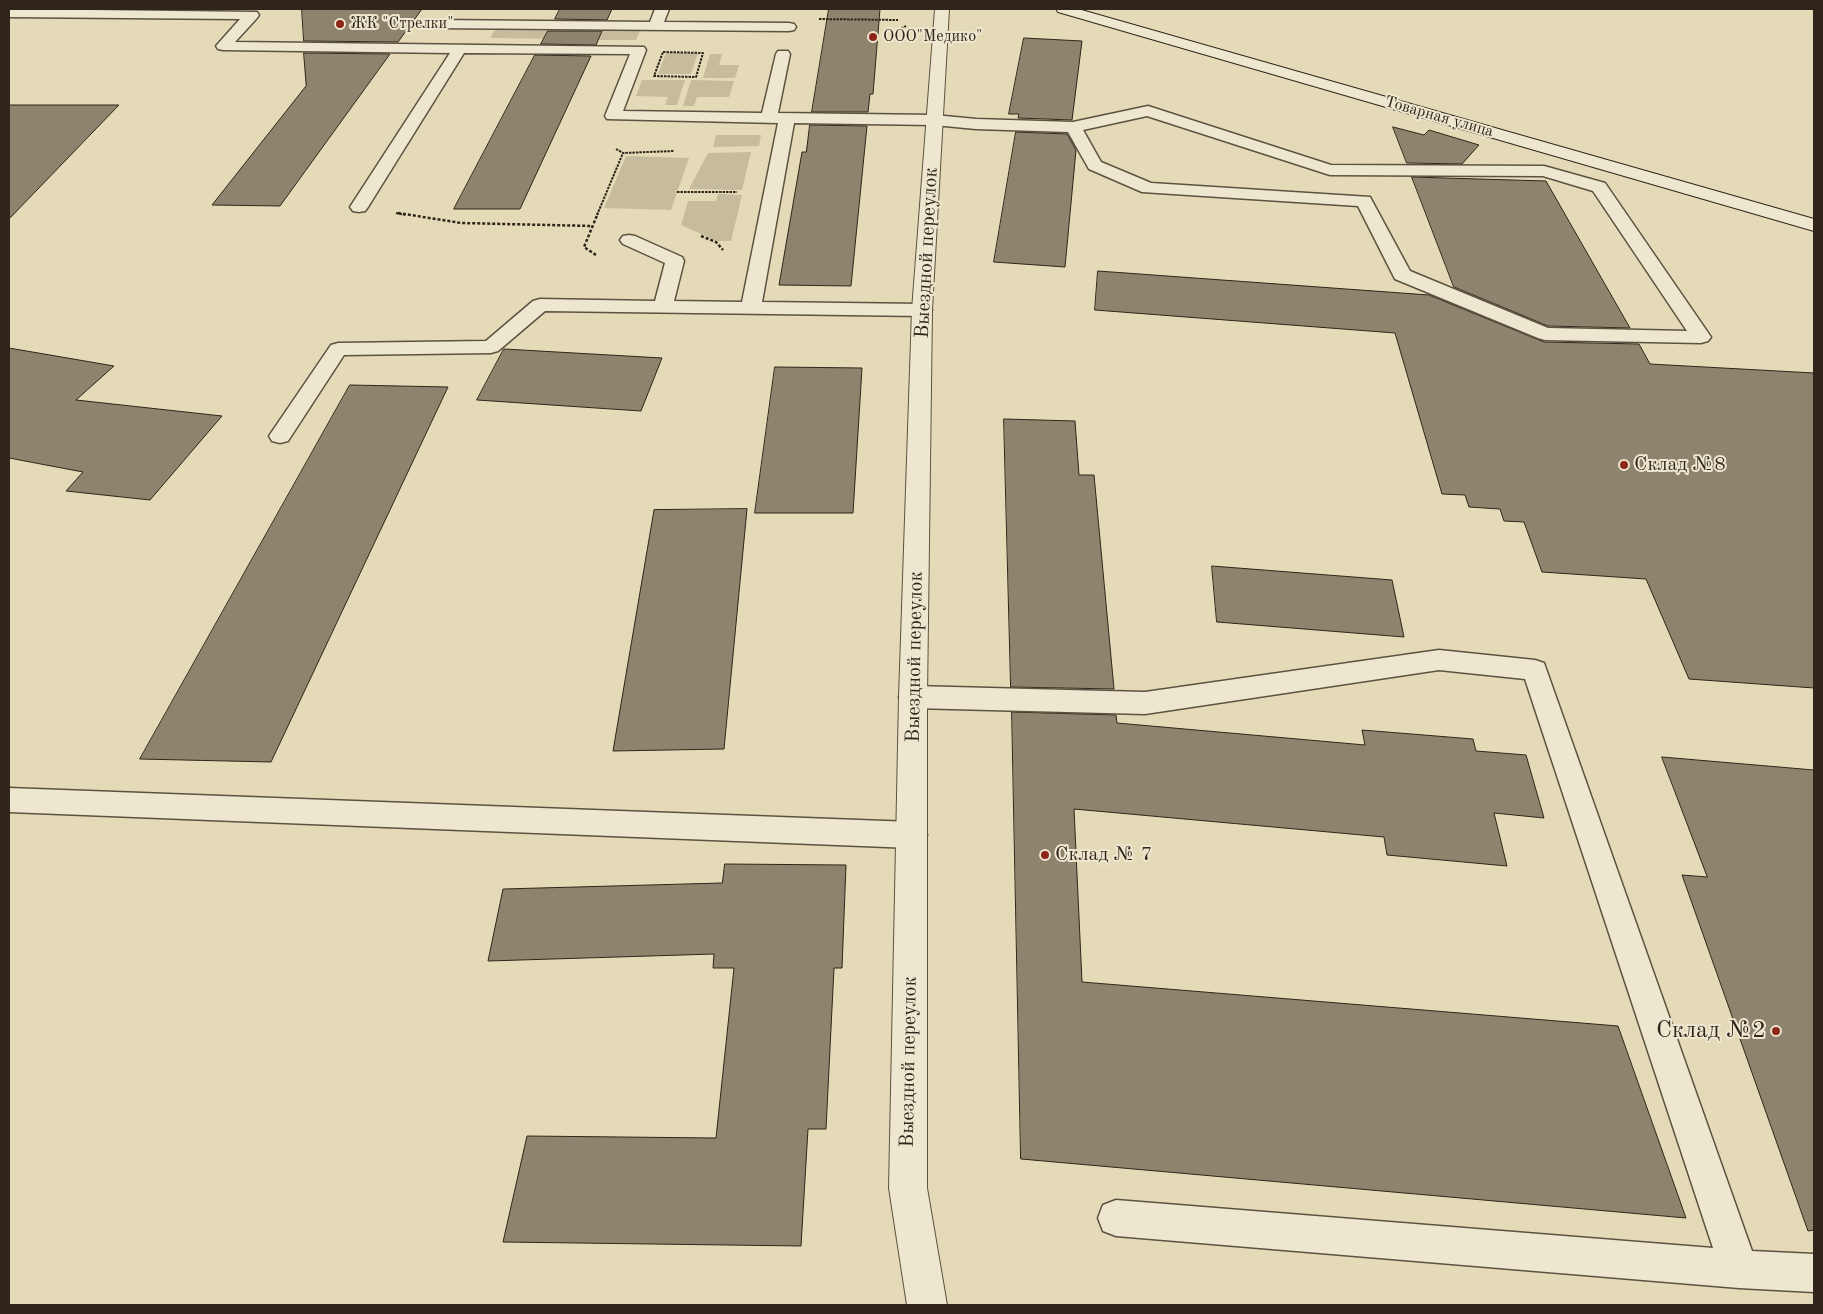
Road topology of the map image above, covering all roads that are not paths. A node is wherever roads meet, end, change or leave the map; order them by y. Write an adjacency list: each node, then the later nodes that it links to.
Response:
1 (662, 9): 6 (lane)
2 (942, 9): 12 (street, Выездной переулок)
3 (1063, 9): 15 (street, Товарная улица)
4 (9, 13): 8 (lane)
5 (434, 24): 6 (lane)
6 (655, 26): 7 (lane)
7 (789, 27)
8 (460, 48): 10 (lane); 14 (lane)
9 (783, 54): 10 (lane)
10 (769, 118): 11 (lane)
11 (787, 118): 12 (lane); 18 (lane)
12 (934, 120): 13 (lane); 19 (street, Выездной переулок)
13 (1072, 127): 13 (lane)
14 (359, 208)
15 (1814, 225)
16 (628, 240): 17 (lane)
17 (663, 307): 18 (lane); 20 (lane)
18 (751, 308): 19 (lane)
19 (922, 310): 21 (street, Выездной переулок)
20 (280, 436)
21 (914, 697): 23 (street, Выездной переулок); 25 (lane)
22 (9, 800): 23 (lane)
23 (912, 835): 27 (street, Выездной переулок)
24 (1116, 1218): 25 (lane)
25 (1739, 1269): 26 (lane)
26 (1814, 1273)
27 (927, 1305)

